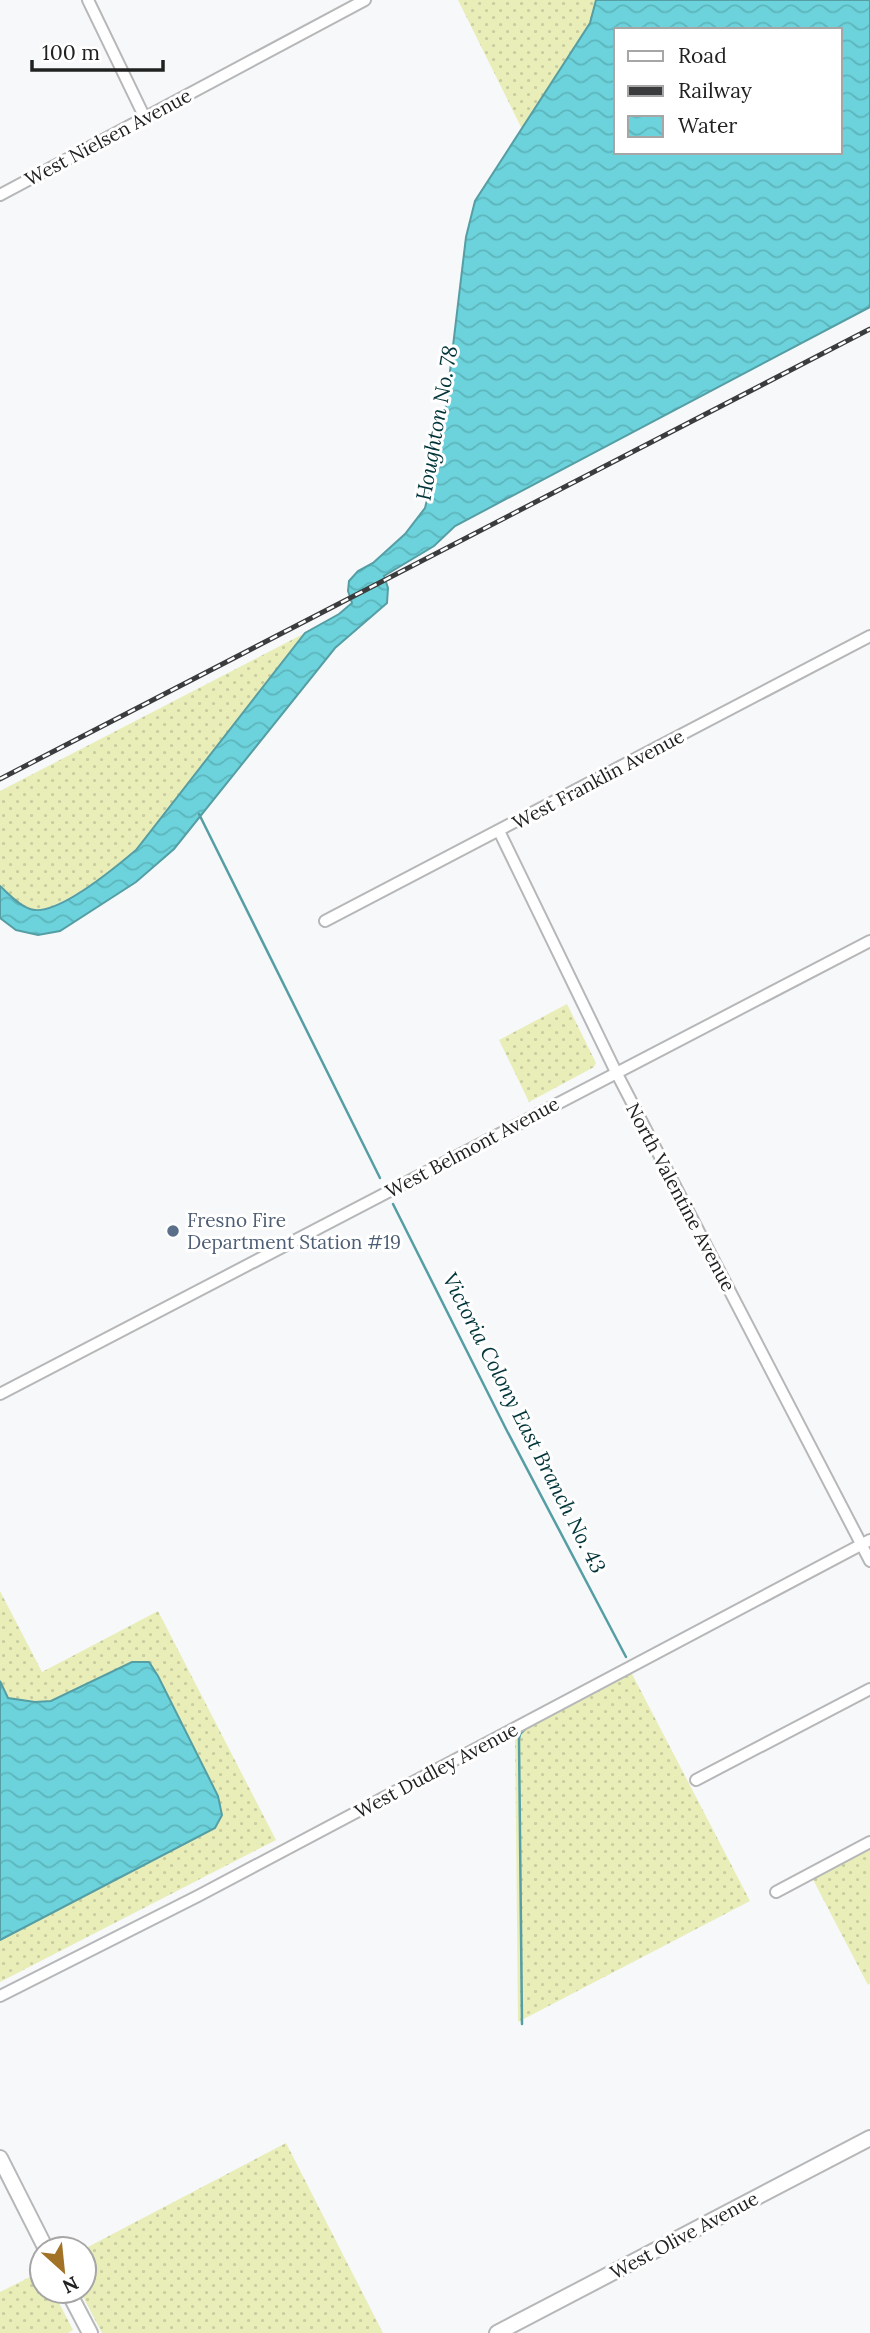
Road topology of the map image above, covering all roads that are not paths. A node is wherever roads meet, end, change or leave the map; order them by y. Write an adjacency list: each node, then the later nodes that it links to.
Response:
1 (88, 0): 3 (street)
2 (365, 0): 3 (street, West Nielsen Avenue)
3 (145, 118): 4 (street, West Nielsen Avenue)
4 (0, 195)
5 (870, 636): 6 (street, West Franklin Avenue)
6 (499, 831): 7 (street, West Franklin Avenue); 9 (street, North Valentine Avenue)
7 (325, 921)
8 (870, 941): 9 (street, West Belmont Avenue)
9 (616, 1072): 10 (street, West Belmont Avenue); 11 (street, North Valentine Avenue)
10 (0, 1394)
11 (866, 1543): 12 (street, North Valentine Avenue); 17 (street, West Dudley Avenue)
12 (870, 1560)
13 (870, 1689): 14 (street)
14 (696, 1780)
15 (870, 1842): 16 (street)
16 (776, 1892)
17 (0, 1996)
18 (870, 2138): 23 (main road, West Olive Avenue)
19 (0, 2158): 20 (main road)
20 (39, 2235)
21 (75, 2305): 22 (main road)
22 (90, 2333)
23 (497, 2333)

